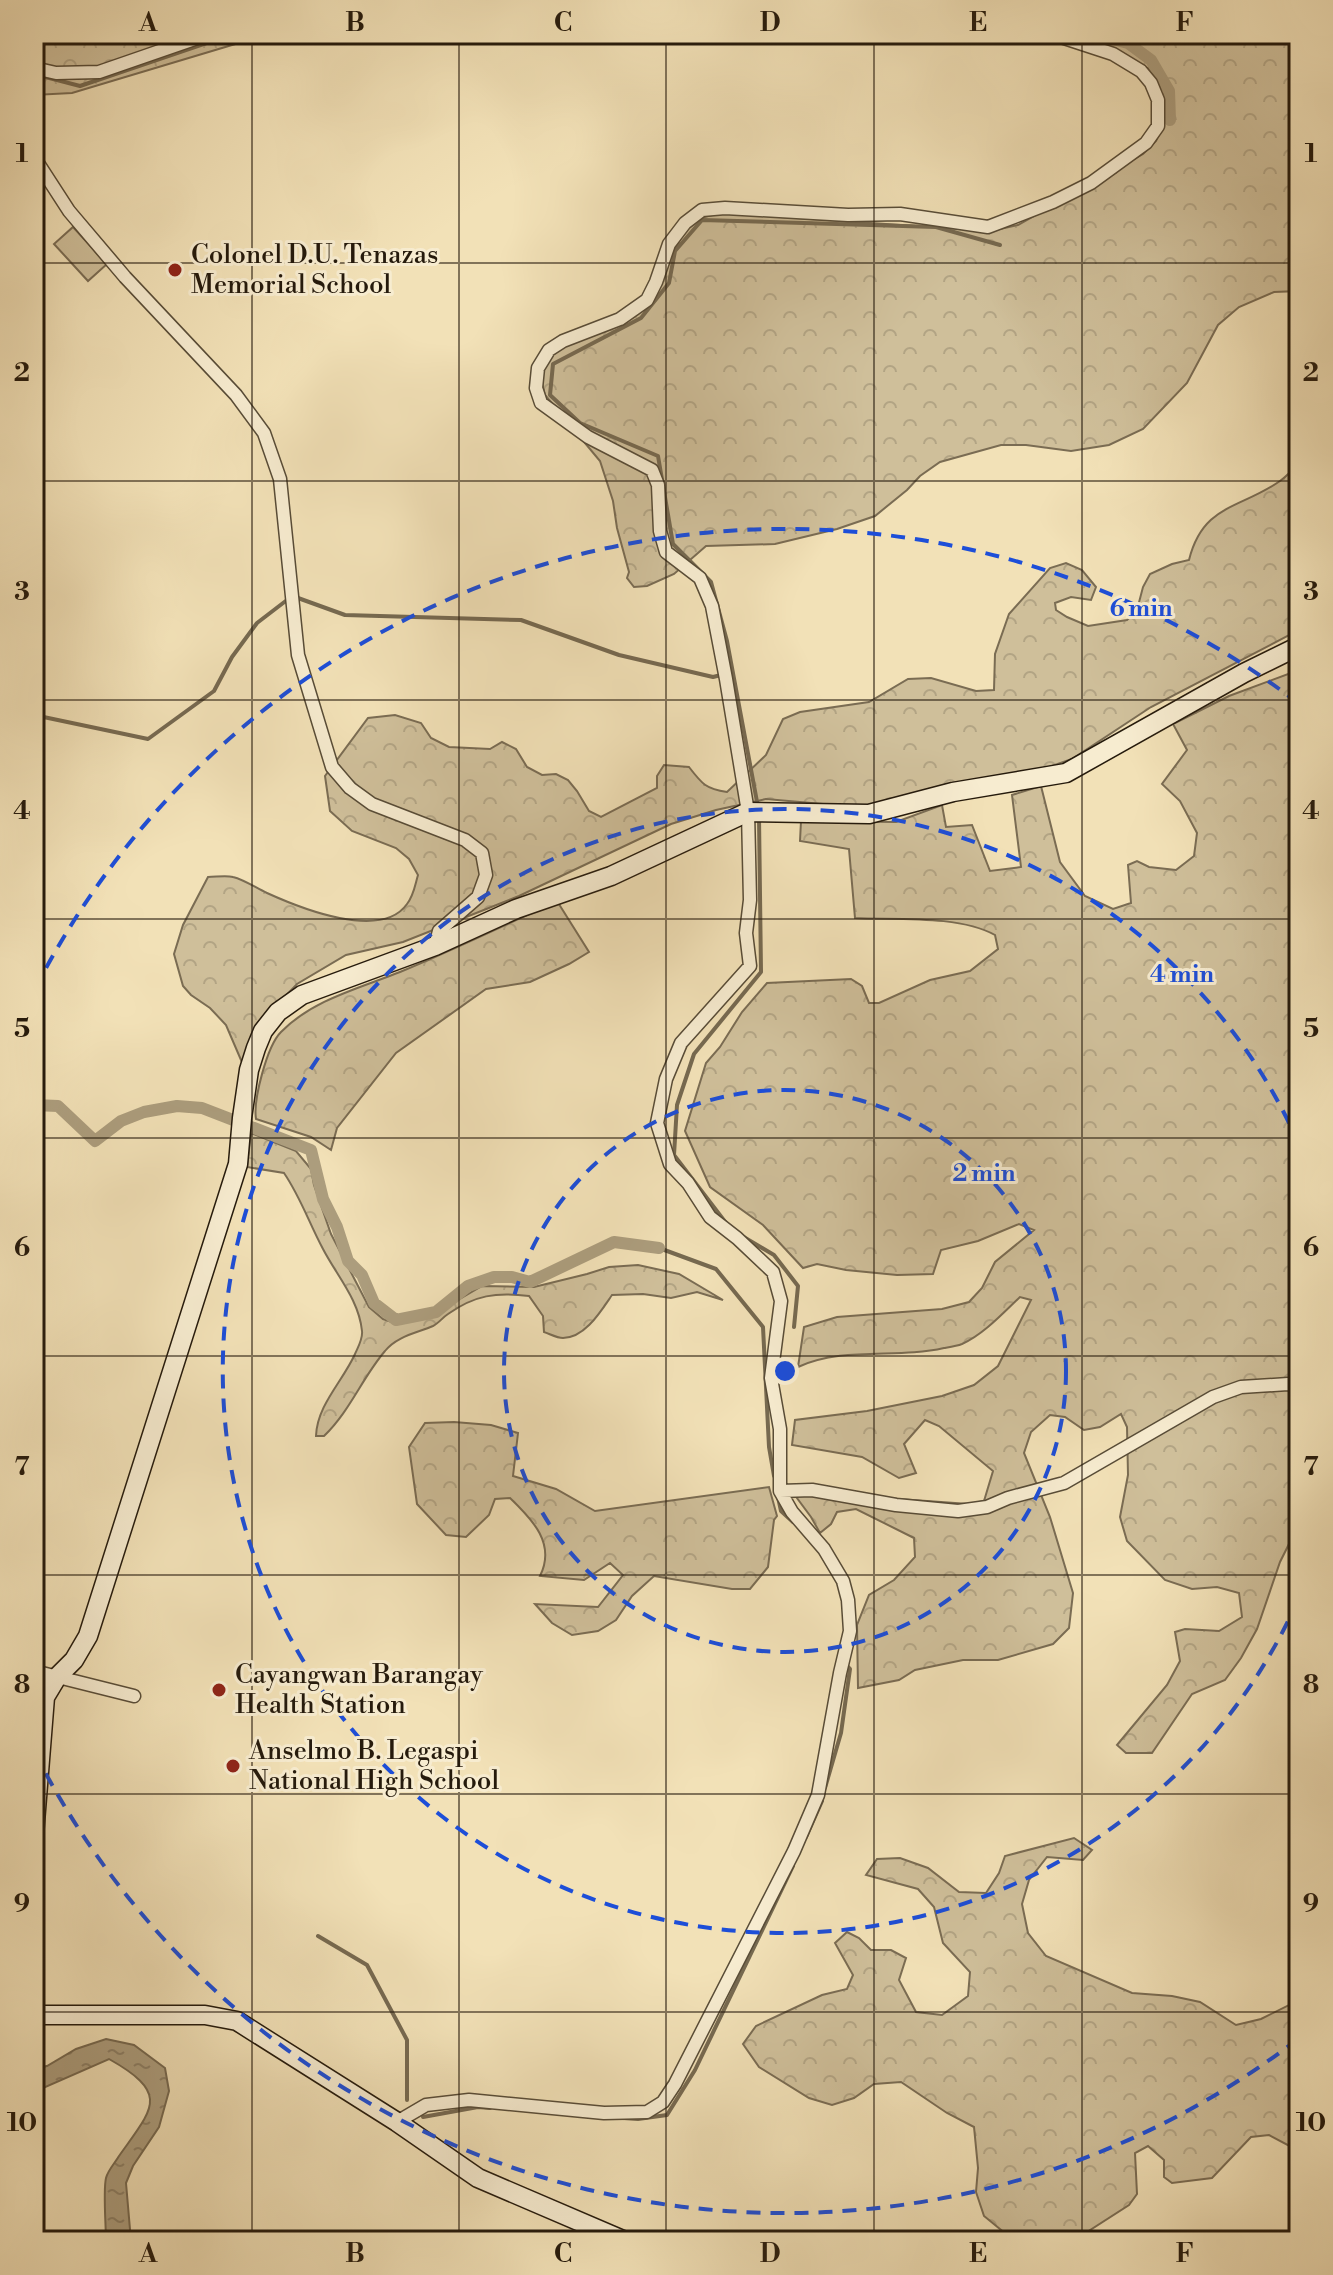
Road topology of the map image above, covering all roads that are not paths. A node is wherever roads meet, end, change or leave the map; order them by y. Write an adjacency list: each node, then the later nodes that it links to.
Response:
1 (209, 34): 3 (street)
2 (1052, 34): 6 (street)
3 (34, 68)
4 (34, 157): 7 (street)
5 (1299, 646): 6 (street)
6 (748, 812): 7 (street); 9 (street)
7 (435, 946): 11 (street)
8 (1299, 1386): 9 (street)
9 (780, 1491): 15 (street)
10 (34, 1671): 11 (street)
11 (57, 1677): 12 (street); 13 (street)
12 (134, 1696)
13 (34, 1835)
14 (34, 2015): 15 (street)
15 (397, 2122): 16 (street)
16 (625, 2241)

